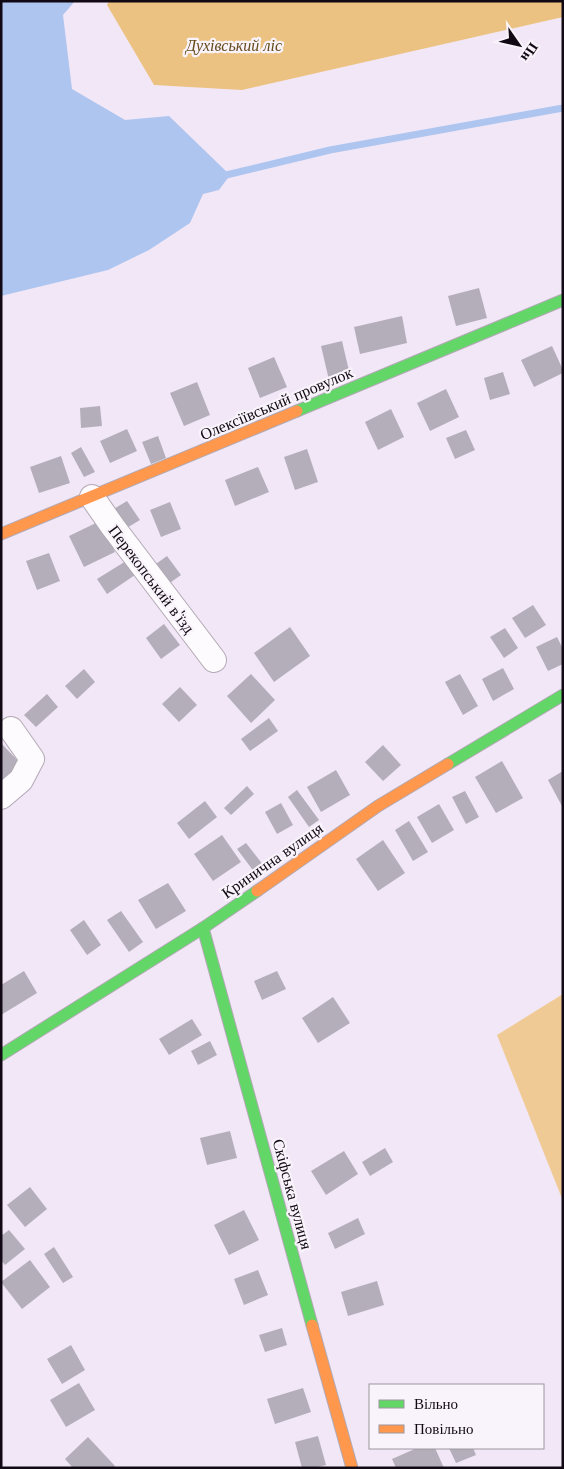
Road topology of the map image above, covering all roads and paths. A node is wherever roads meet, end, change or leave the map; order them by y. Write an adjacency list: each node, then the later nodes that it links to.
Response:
1 (563, 300): 2 (street, Олексіївський провулок)
2 (92, 497): 3 (street, Олексіївський провулок); 4 (street, Перекопський в'їзд)
3 (1, 534)
4 (214, 660)
5 (563, 695): 8 (street, Кринична вулиця)
6 (11, 729): 7 (street)
7 (1, 797)
8 (203, 928): 9 (street, Кринична вулиця); 10 (street, Скіфська вулиця)
9 (1, 1056)
10 (352, 1468)

